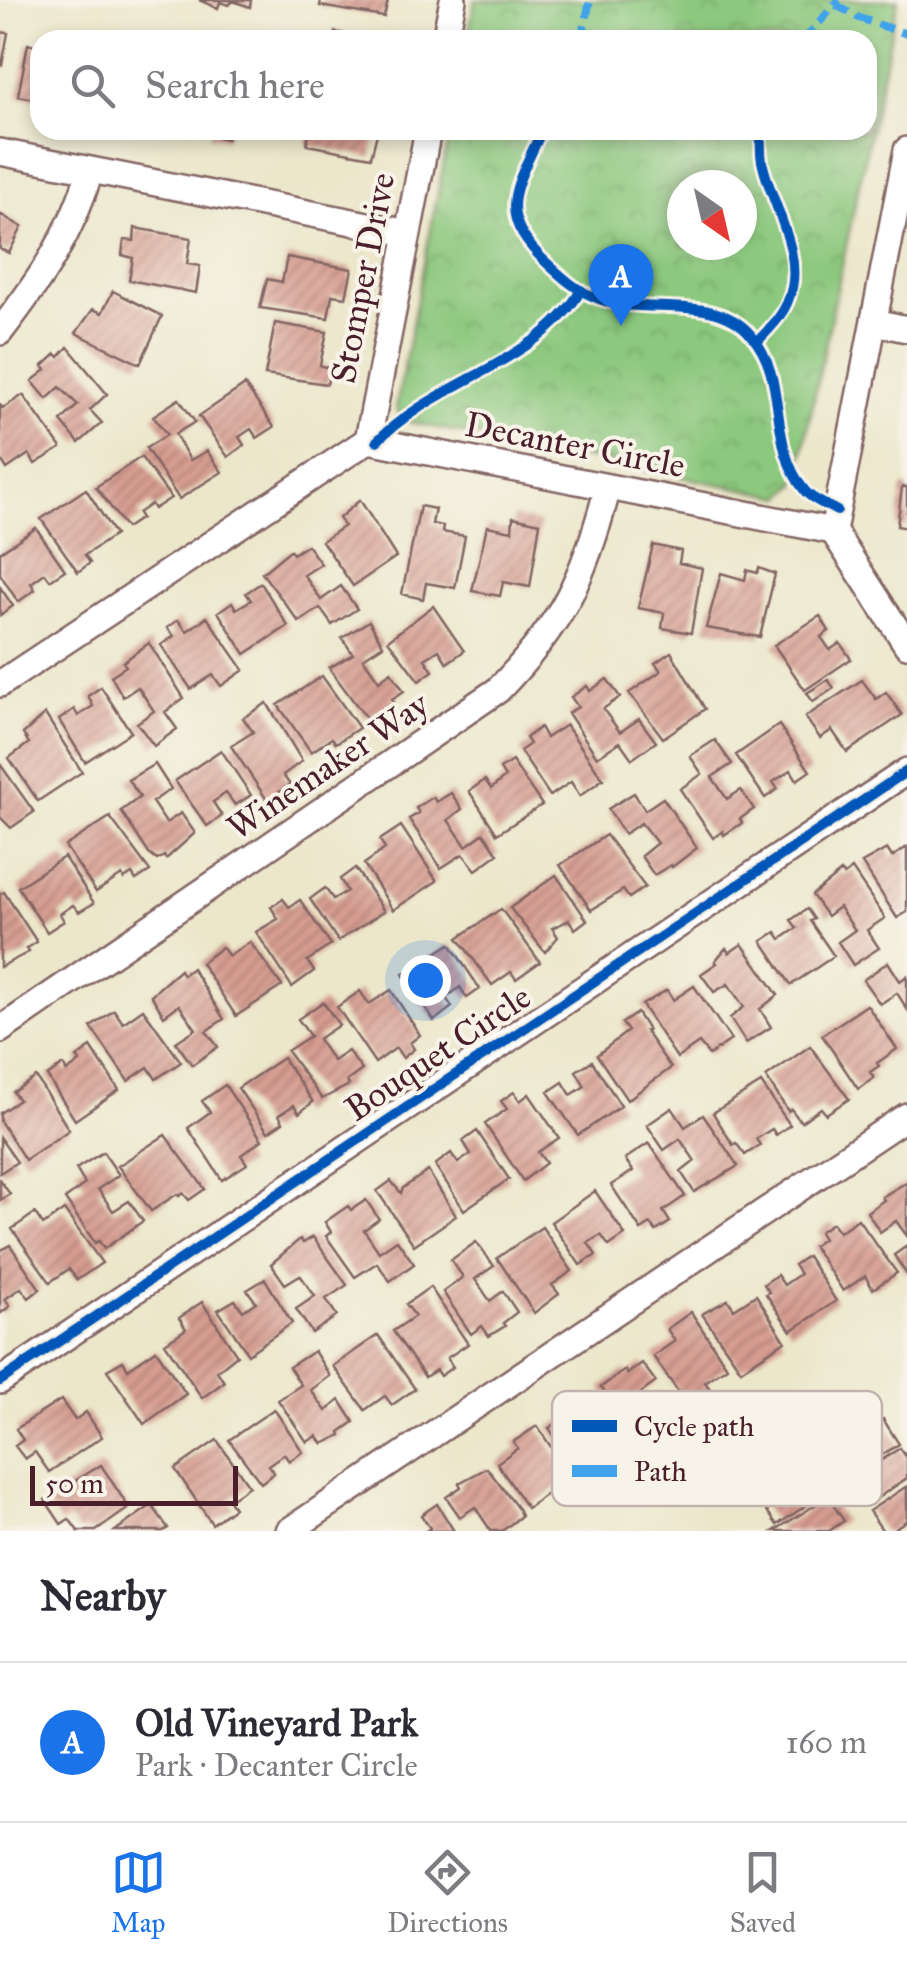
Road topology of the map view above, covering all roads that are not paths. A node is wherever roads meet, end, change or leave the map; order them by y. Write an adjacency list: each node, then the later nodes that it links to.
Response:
1 (453, 0): 2 (street)
2 (447, 30)
3 (426, 140): 7 (street, Stomper Drive)
4 (907, 150): 8 (street)
5 (0, 152): 6 (street)
6 (90, 171): 7 (street); 10 (street)
7 (408, 233): 11 (street, Stomper Drive)
8 (874, 322): 9 (street); 13 (street)
9 (907, 329)
10 (0, 332)
11 (368, 440): 12 (street, Decanter Circle); 15 (street)
12 (608, 487): 13 (street, Decanter Circle); 17 (street, Winemaker Way)
13 (833, 531): 14 (street)
14 (907, 645)
15 (0, 684)
16 (907, 771): 19 (street, Bouquet Circle)
17 (0, 1030)
18 (907, 1116): 20 (street)
19 (0, 1381)
20 (289, 1531)

